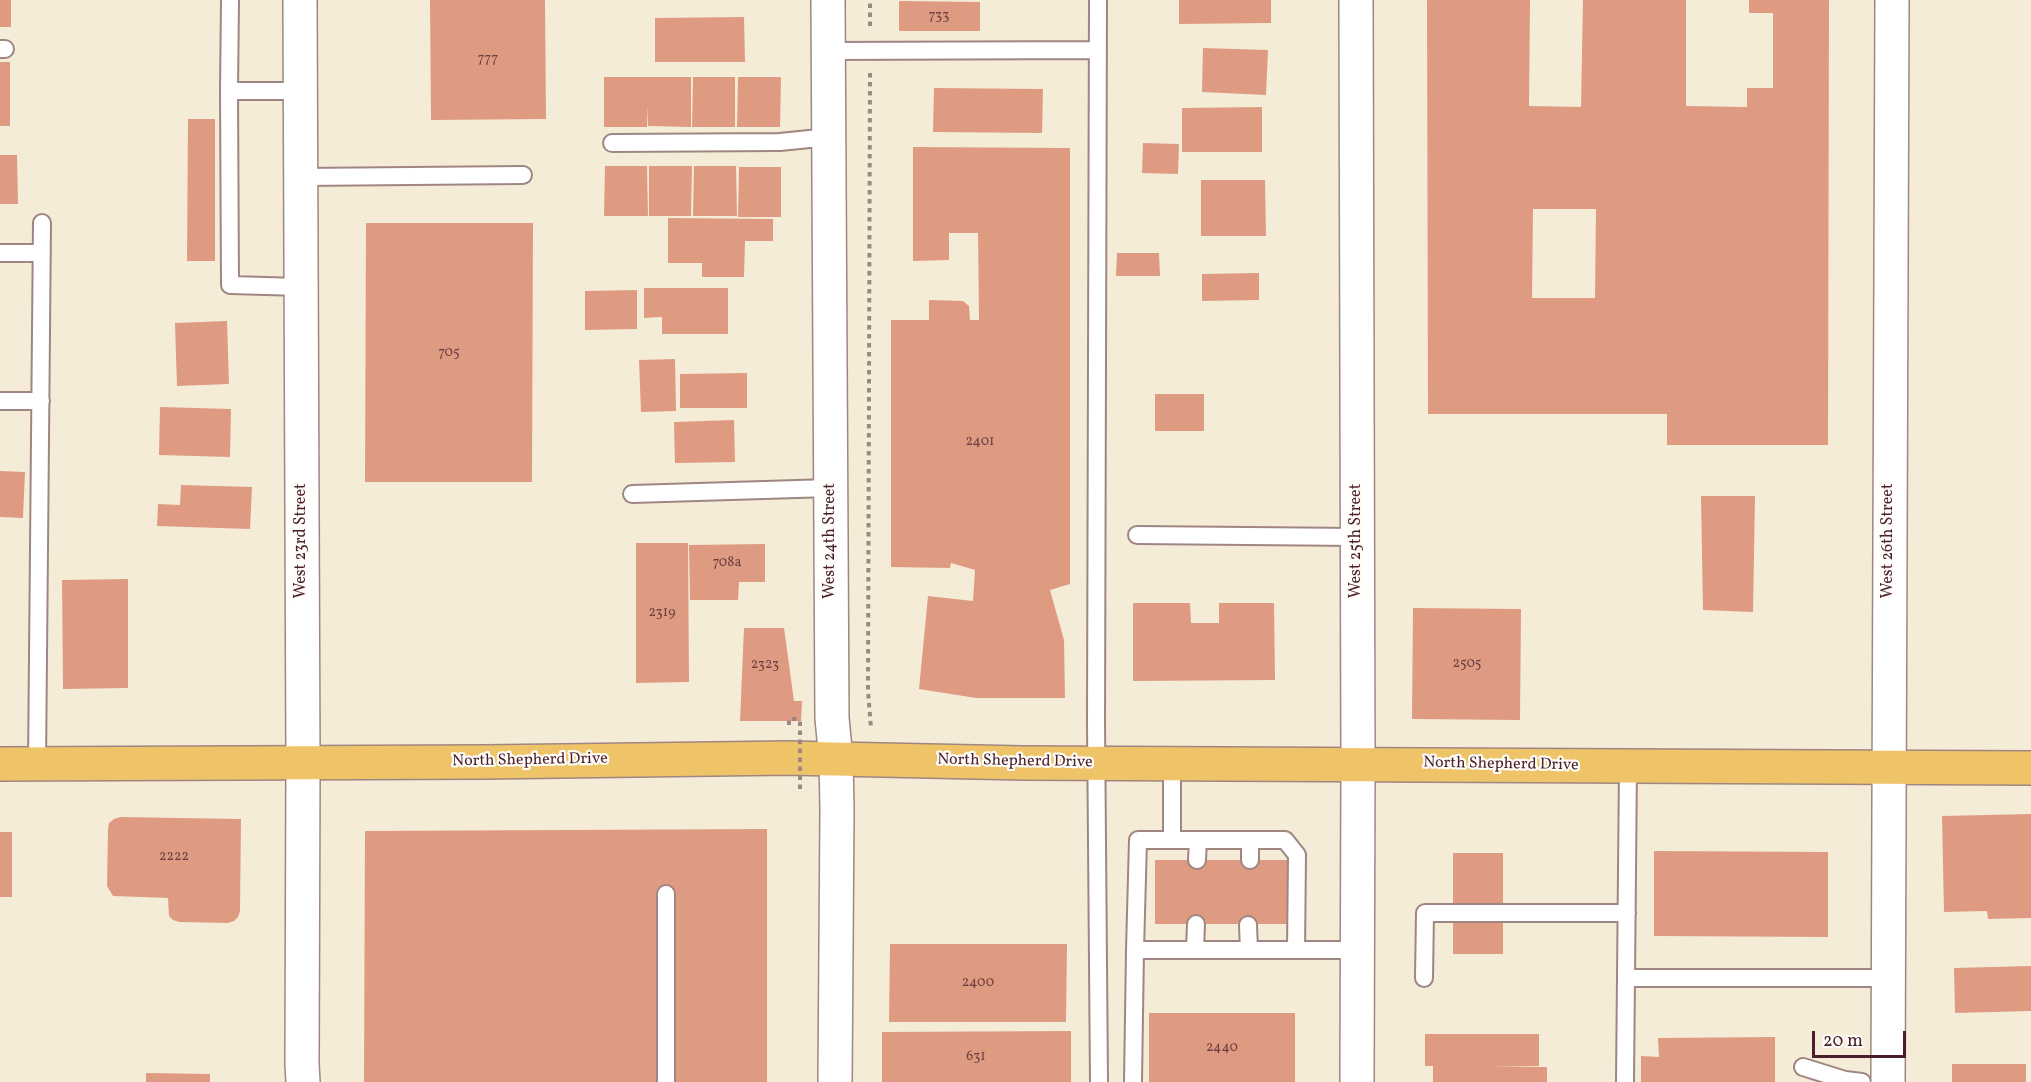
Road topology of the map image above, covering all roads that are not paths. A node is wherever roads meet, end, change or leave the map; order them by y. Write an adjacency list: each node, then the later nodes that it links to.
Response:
1 (230, 0): 9 (lane)
2 (300, 0): 10 (street, West 23rd Street)
3 (828, 0): 8 (street, West 24th Street)
4 (1098, 0): 7 (lane)
5 (1356, 0): 24 (street, West 25th Street)
6 (1892, 0): 33 (street, West 26th Street)
7 (1098, 50): 8 (lane); 29 (lane)
8 (828, 51): 11 (street, West 24th Street)
9 (229, 91): 10 (lane); 18 (lane)
10 (300, 91): 14 (street, West 23rd Street)
11 (829, 137): 12 (lane); 21 (street, West 24th Street)
12 (612, 143)
13 (523, 175): 14 (lane)
14 (300, 177): 18 (street, West 23rd Street)
15 (42, 223): 17 (lane)
16 (0, 253): 17 (lane)
17 (42, 253): 20 (lane)
18 (301, 287): 26 (street, West 23rd Street)
19 (0, 401): 20 (lane)
20 (41, 401): 28 (lane)
21 (830, 489): 22 (lane); 25 (street, West 24th Street)
22 (632, 494)
23 (1137, 535): 24 (lane)
24 (1357, 537): 31 (street, West 25th Street)
25 (836, 760): 26 (main road, North Shepherd Drive); 29 (main road, North Shepherd Drive); 55 (street, West 24th Street)
26 (303, 763): 28 (main road, North Shepherd Drive); 53 (street, West 23rd Street)
27 (0, 764): 28 (main road, North Shepherd Drive)
28 (38, 764)
29 (1097, 764): 30 (main road, North Shepherd Drive); 56 (lane)
30 (1172, 764): 31 (main road, North Shepherd Drive); 35 (lane)
31 (1358, 764): 32 (main road, North Shepherd Drive); 47 (street, West 25th Street)
32 (1628, 766): 33 (main road, North Shepherd Drive); 41 (lane)
33 (1888, 768): 34 (main road, North Shepherd Drive); 51 (street, West 26th Street)
34 (2031, 768)
35 (1172, 840): 36 (lane); 44 (lane)
36 (1198, 840): 37 (lane); 38 (lane)
37 (1250, 840): 39 (lane); 46 (lane)
38 (1197, 860)
39 (1251, 860)
40 (666, 894): 54 (lane)
41 (1627, 913): 49 (lane); 50 (lane)
42 (1196, 924): 48 (lane)
43 (1248, 925): 45 (lane)
44 (1135, 950): 48 (lane); 57 (lane)
45 (1249, 950): 46 (lane); 48 (lane)
46 (1296, 950): 47 (lane)
47 (1357, 950): 58 (street, West 25th Street)
48 (1195, 951)
49 (1425, 978)
50 (1626, 978): 51 (lane); 59 (lane)
51 (1889, 978): 61 (street, West 26th Street)
52 (1803, 1067): 60 (lane)
53 (303, 1082)
54 (666, 1082)
55 (835, 1082)
56 (1099, 1082)
57 (1133, 1082)
58 (1357, 1082)
59 (1625, 1082)
60 (1862, 1082)
61 (1888, 1082)

